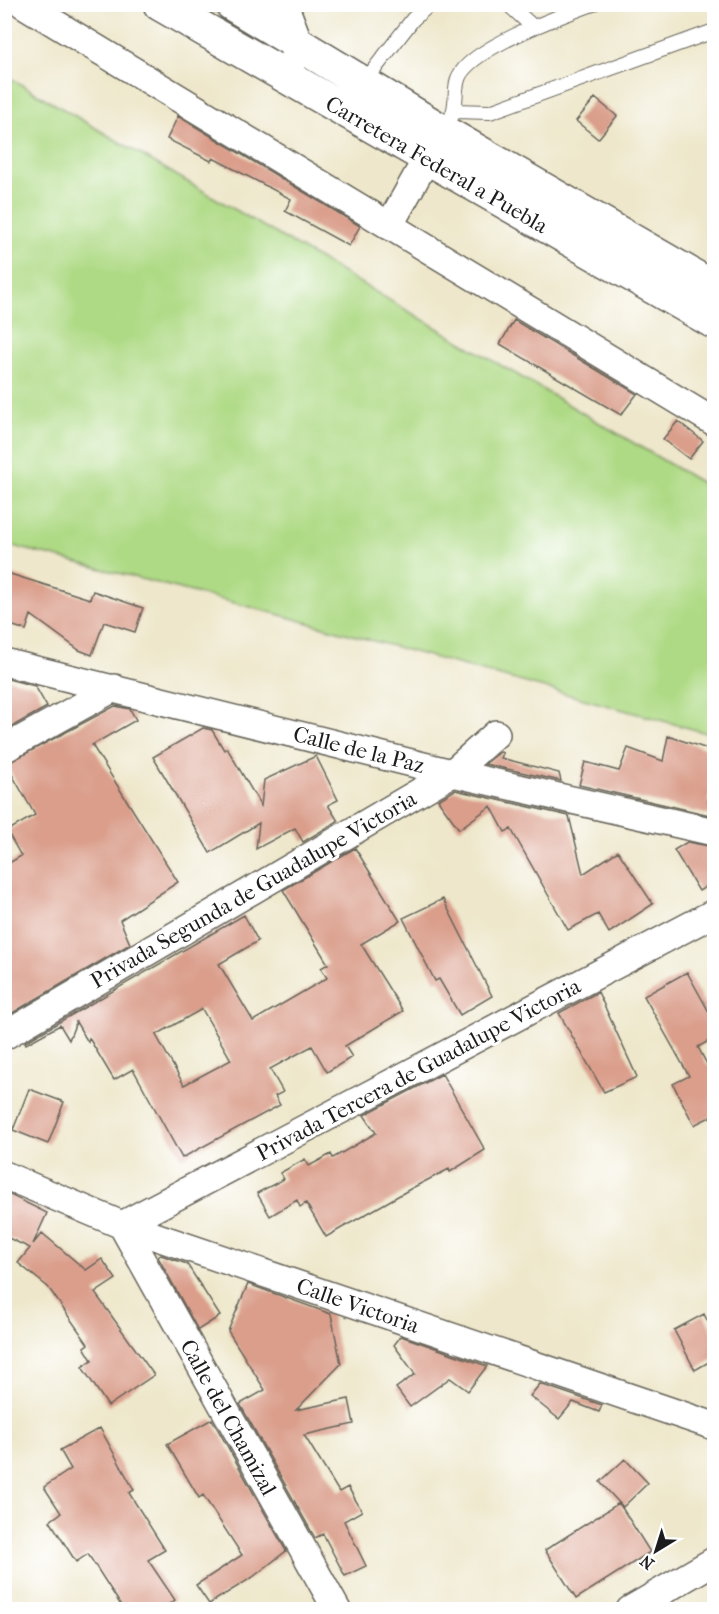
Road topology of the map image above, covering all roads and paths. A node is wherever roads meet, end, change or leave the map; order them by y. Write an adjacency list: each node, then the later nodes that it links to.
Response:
1 (23, 4): 14 (street)
2 (160, 4): 11 (main road, Carretera Federal a Puebla)
3 (232, 4): 10 (main road, Carretera Federal a Puebla)
4 (284, 4): 10 (street)
5 (430, 4): 12 (lane)
6 (508, 4): 8 (lane)
7 (593, 4): 8 (lane)
8 (532, 26): 13 (lane)
9 (714, 31): 13 (lane)
10 (299, 44): 11 (street); 12 (main road, Carretera Federal a Puebla)
11 (286, 78): 12 (main road, Carretera Federal a Puebla)
12 (355, 98): 13 (main road, Carretera Federal a Puebla)
13 (438, 138): 14 (street); 15 (main road, Carretera Federal a Puebla); 16 (main road, Carretera Federal a Puebla)
14 (389, 225): 17 (street)
15 (714, 288)
16 (714, 322)
17 (714, 422)
18 (4, 662): 19 (street, Calle de la Paz)
19 (114, 688): 21 (street); 22 (street, Calle de la Paz)
20 (495, 734): 22 (street, Privada Segunda de Guadalupe Victoria)
21 (4, 749)
22 (452, 773): 23 (street, Calle de la Paz); 25 (street, Privada Segunda de Guadalupe Victoria)
23 (714, 832)
24 (714, 913): 27 (street, Privada Tercera de Guadalupe Victoria)
25 (4, 1036)
26 (4, 1175): 27 (street, Calle Victoria)
27 (122, 1225): 28 (street, Calle Victoria); 30 (street, Calle del Chamizal)
28 (714, 1426)
29 (714, 1561): 31 (street)
30 (337, 1610)
31 (630, 1610)

